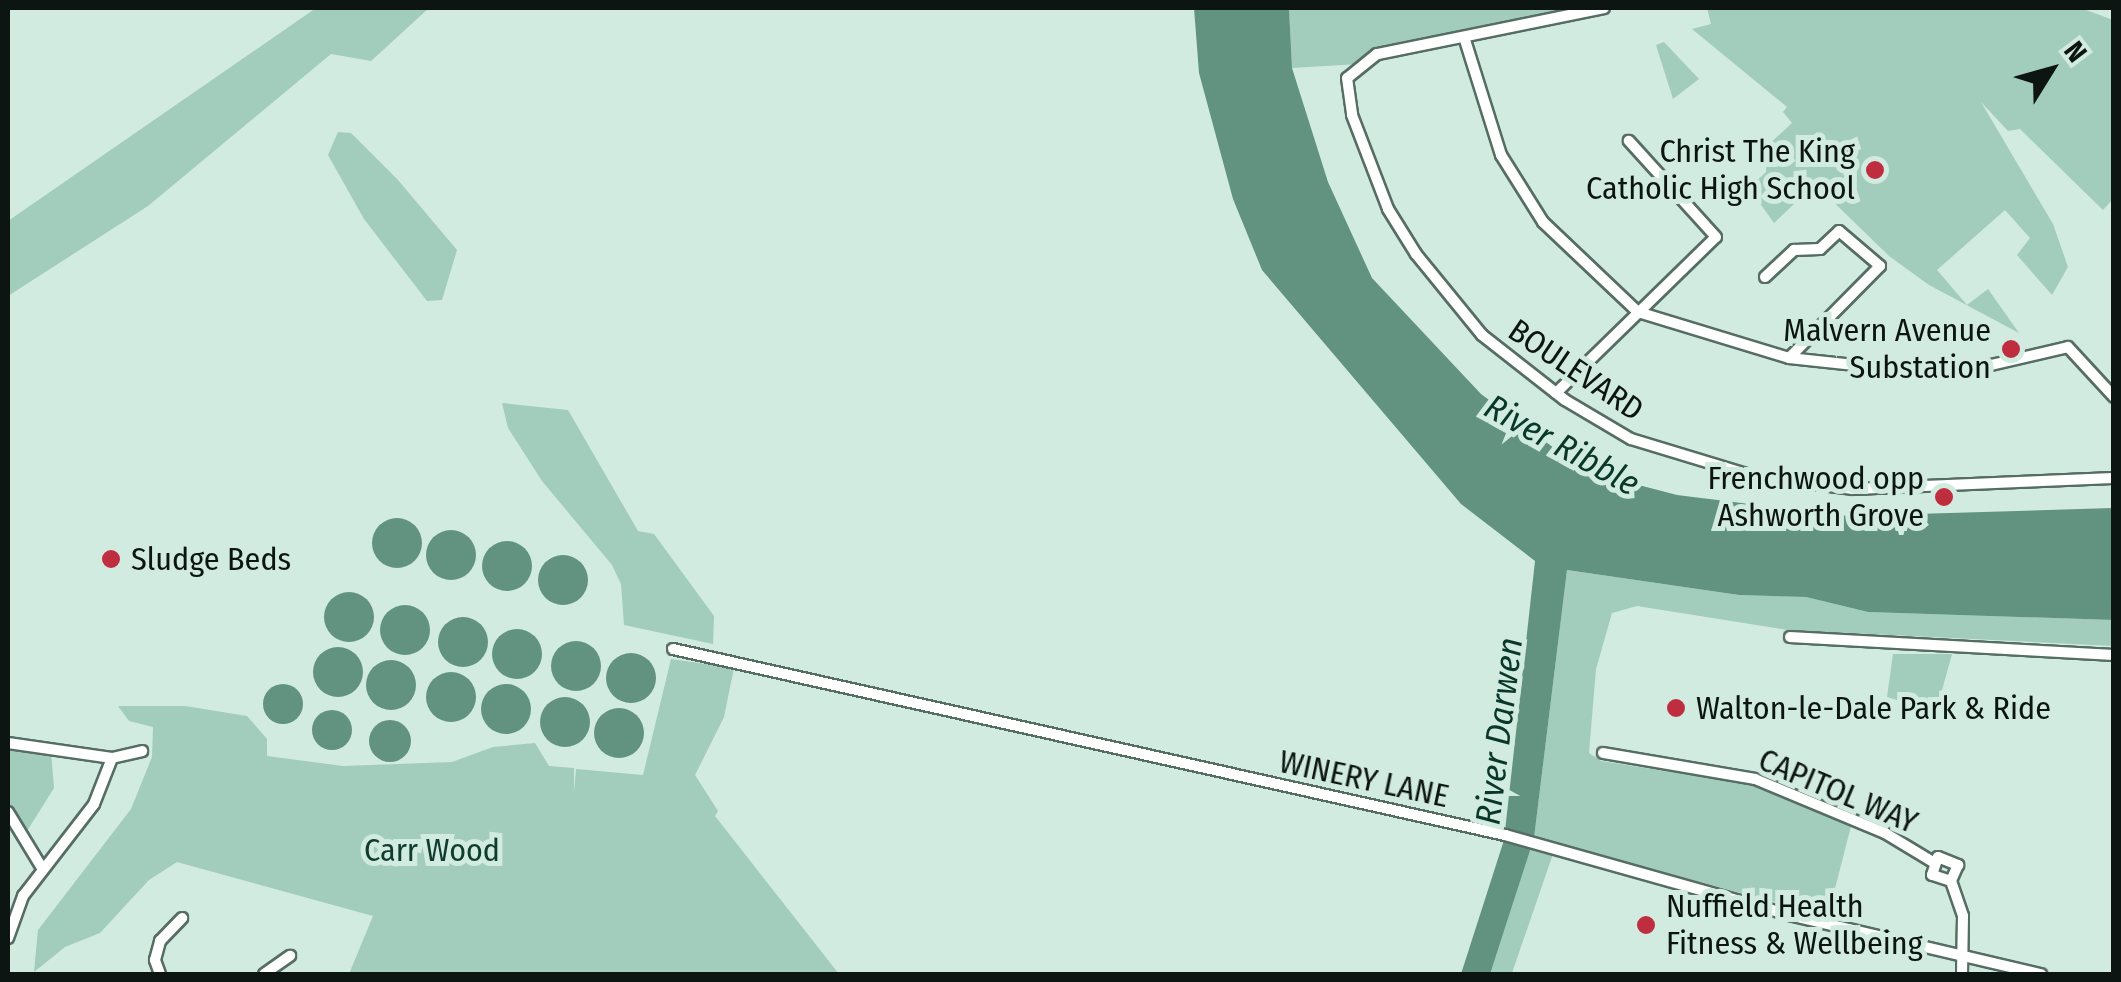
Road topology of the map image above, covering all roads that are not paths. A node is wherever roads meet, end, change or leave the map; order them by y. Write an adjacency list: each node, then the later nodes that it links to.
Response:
1 (1604, 8): 2 (street)
2 (1465, 40): 5 (street); 7 (street, BOULEVARD)
3 (1629, 142): 5 (street)
4 (1765, 276): 6 (street)
5 (1638, 312): 6 (street); 7 (street)
6 (1789, 358): 8 (street)
7 (1556, 393): 9 (street, BOULEVARD)
8 (2114, 398)
9 (2114, 478)
10 (1790, 637): 12 (street)
11 (673, 649): 26 (street, WINERY LANE)
12 (2114, 655)
13 (8, 743): 16 (street)
14 (142, 750): 16 (street)
15 (1603, 753): 18 (street, CAPITOL WAY)
16 (112, 758): 19 (street)
17 (8, 812): 19 (street)
18 (1933, 862): 20 (street, CAPITOL WAY); 20 (street, CAPITOL WAY)
19 (42, 868): 24 (street)
20 (1951, 881): 26 (street, CAPITOL WAY)
21 (182, 918): 23 (street)
22 (148, 924): 23 (street)
23 (162, 934): 27 (street)
24 (8, 938)
25 (290, 956): 28 (street)
26 (1966, 956): 29 (street, CAPITOL WAY); 30 (street, WINERY LANE)
27 (160, 974)
28 (264, 974)
29 (1962, 974)
30 (2041, 974)

